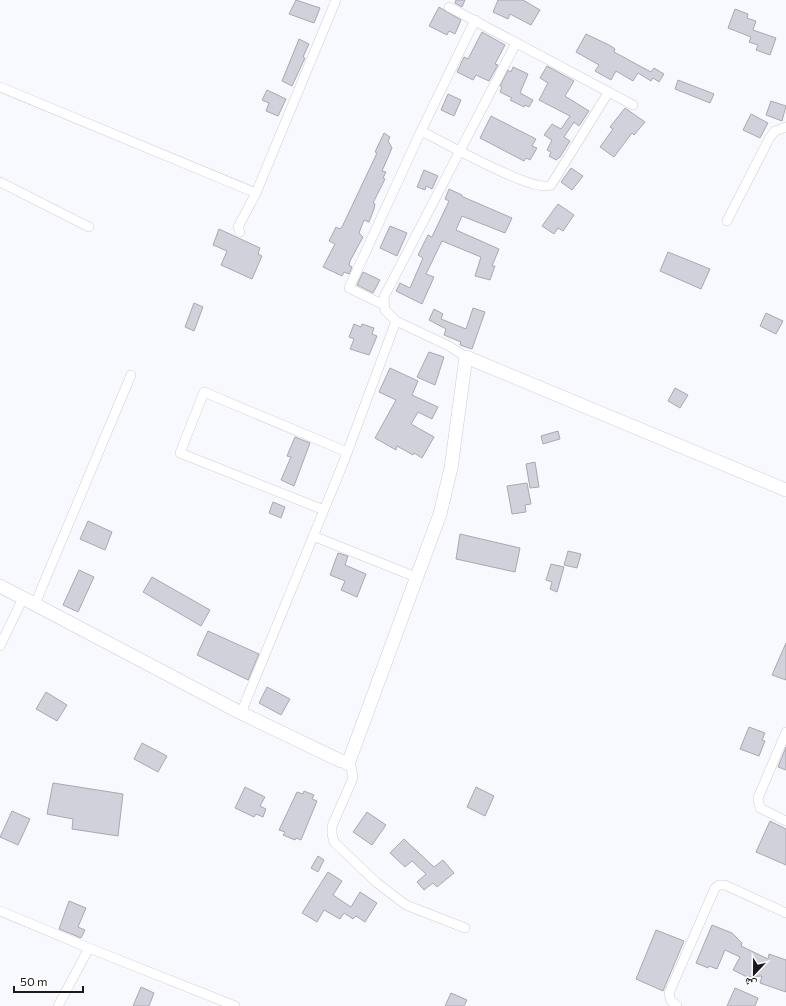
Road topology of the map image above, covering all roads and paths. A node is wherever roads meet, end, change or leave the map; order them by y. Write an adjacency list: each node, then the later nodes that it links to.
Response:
1 (336, 0): 12 (street)
2 (449, 7): 3 (street)
3 (475, 20): 4 (street); 9 (street)
4 (516, 43): 6 (street); 10 (street)
5 (0, 87): 12 (street)
6 (608, 93): 7 (street); 10 (street)
7 (633, 105)
8 (786, 127): 13 (street)
9 (421, 131): 10 (street); 16 (street)
10 (460, 150): 16 (street)
11 (0, 182): 14 (street)
12 (256, 193): 15 (street)
13 (727, 221)
14 (89, 227)
15 (240, 232)
16 (384, 305): 17 (street)
17 (396, 321): 18 (street); 20 (street)
18 (466, 357): 21 (street); 24 (street)
19 (131, 375): 27 (street)
20 (347, 452): 22 (street); 22 (street)
21 (786, 490)
22 (324, 510): 23 (street)
23 (313, 536): 24 (street); 29 (street)
24 (416, 576): 31 (street)
25 (0, 586): 26 (street)
26 (23, 598): 27 (street); 28 (street)
27 (35, 604): 29 (street)
28 (0, 646)
29 (242, 713): 31 (street)
30 (786, 732): 32 (street)
31 (344, 763): 35 (street)
32 (786, 821)
33 (0, 911): 36 (street)
34 (786, 913): 39 (street)
35 (465, 928)
36 (89, 948): 37 (street); 38 (street)
37 (58, 1006)
38 (235, 1006)
39 (677, 1006)

